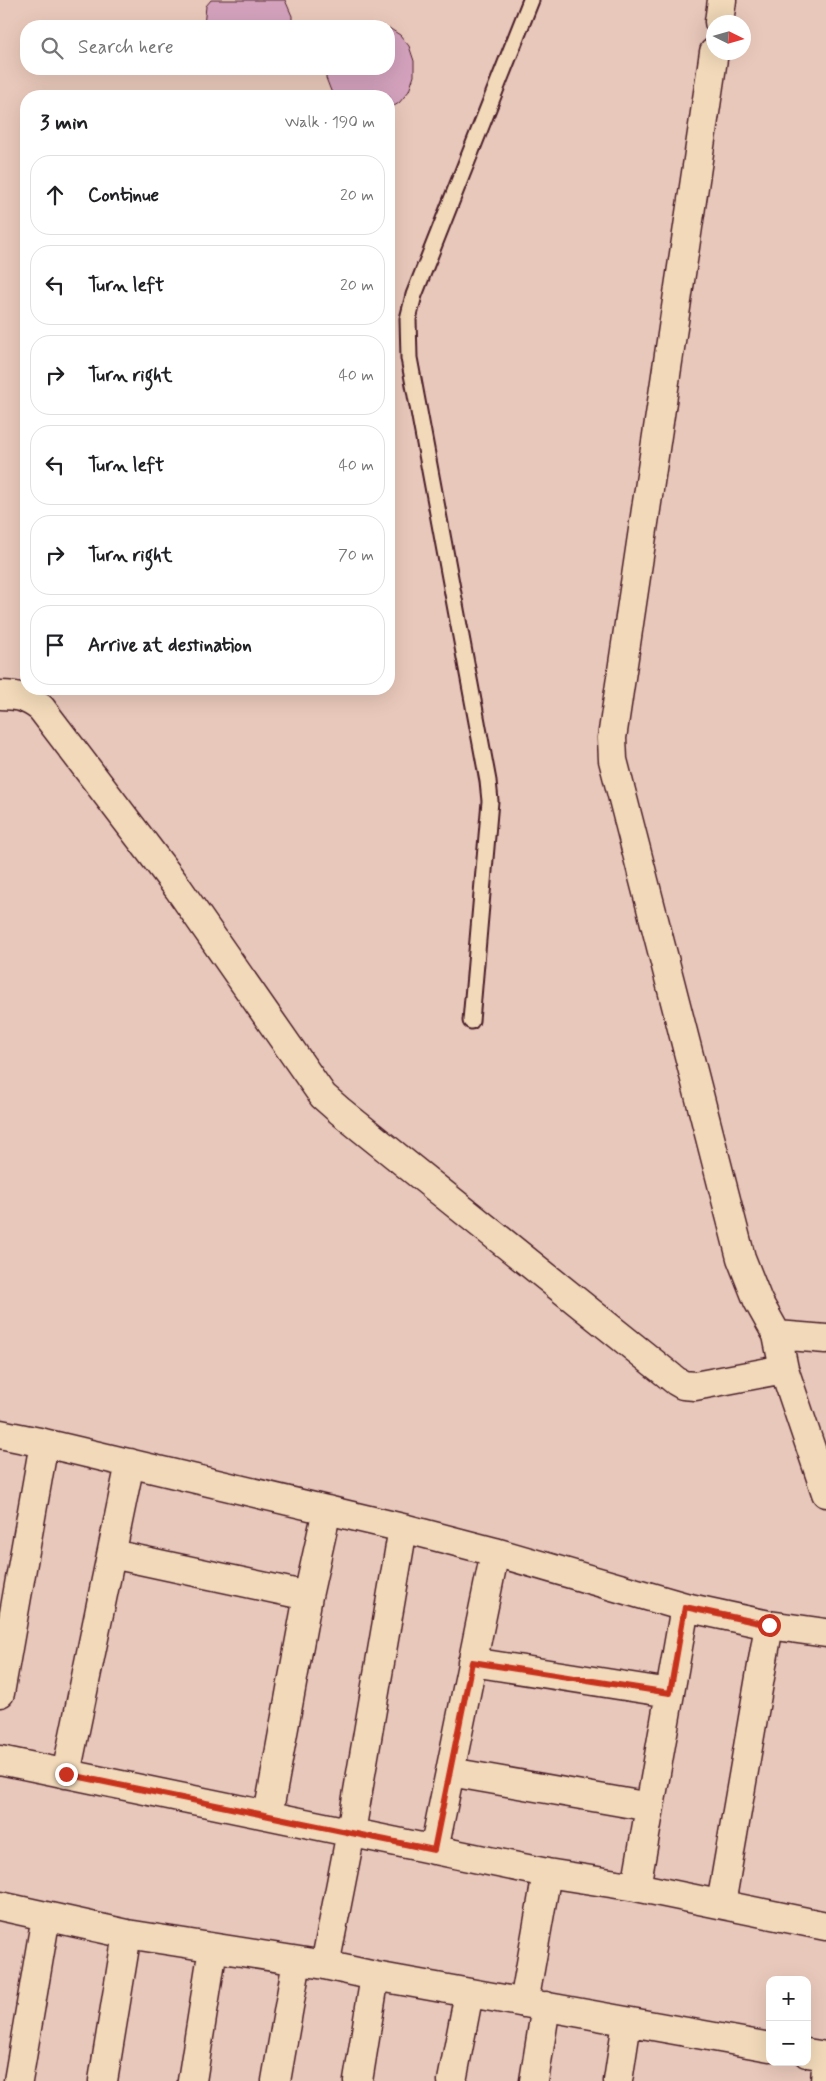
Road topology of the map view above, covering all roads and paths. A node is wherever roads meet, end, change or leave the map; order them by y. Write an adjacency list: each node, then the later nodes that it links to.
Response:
1 (531, 0): 6 (lane)
2 (722, 0): 3 (street)
3 (720, 15)
4 (713, 60): 7 (street)
5 (0, 695): 9 (street)
6 (471, 1021)
7 (777, 1335): 8 (street); 9 (street)
8 (826, 1339)
9 (784, 1369): 13 (street)
10 (0, 1434): 11 (street)
11 (44, 1443): 12 (street); 23 (street)
12 (130, 1463): 14 (street); 17 (street)
13 (826, 1493)
14 (327, 1510): 15 (street); 18 (street)
15 (404, 1528): 16 (street); 30 (street)
16 (495, 1552): 19 (street); 22 (street)
17 (112, 1554): 18 (street); 27 (street)
18 (308, 1596): 29 (street)
19 (685, 1607): 20 (street); 24 (street)
20 (769, 1625): 21 (street); 34 (street)
21 (826, 1634)
22 (472, 1662): 24 (street); 26 (street)
23 (0, 1692)
24 (670, 1693): 28 (street)
25 (0, 1760): 27 (street)
26 (450, 1772): 28 (street); 31 (street)
27 (66, 1774): 29 (street)
28 (650, 1806): 33 (street)
29 (268, 1815): 30 (street)
30 (351, 1832): 31 (street); 41 (street)
31 (434, 1850): 32 (street)
32 (547, 1873): 33 (street); 44 (street)
33 (636, 1887): 34 (street)
34 (722, 1904): 37 (street)
35 (0, 1906): 36 (street)
36 (46, 1916): 38 (street); 50 (street)
37 (826, 1926)
38 (127, 1934): 39 (street); 51 (street)
39 (213, 1948): 40 (street); 52 (street)
40 (297, 1961): 41 (street); 53 (street)
41 (325, 1965): 42 (street)
42 (376, 1976): 43 (street); 54 (street)
43 (469, 1993): 44 (street); 55 (street)
44 (535, 2005): 45 (street); 56 (street)
45 (627, 2022): 46 (street); 57 (street)
46 (766, 2046)
47 (811, 2054): 48 (street)
48 (826, 2056)
49 (826, 2068): 58 (street)
50 (18, 2081)
51 (103, 2081)
52 (192, 2081)
53 (276, 2081)
54 (358, 2081)
55 (452, 2081)
56 (534, 2081)
57 (618, 2081)
58 (825, 2081)

